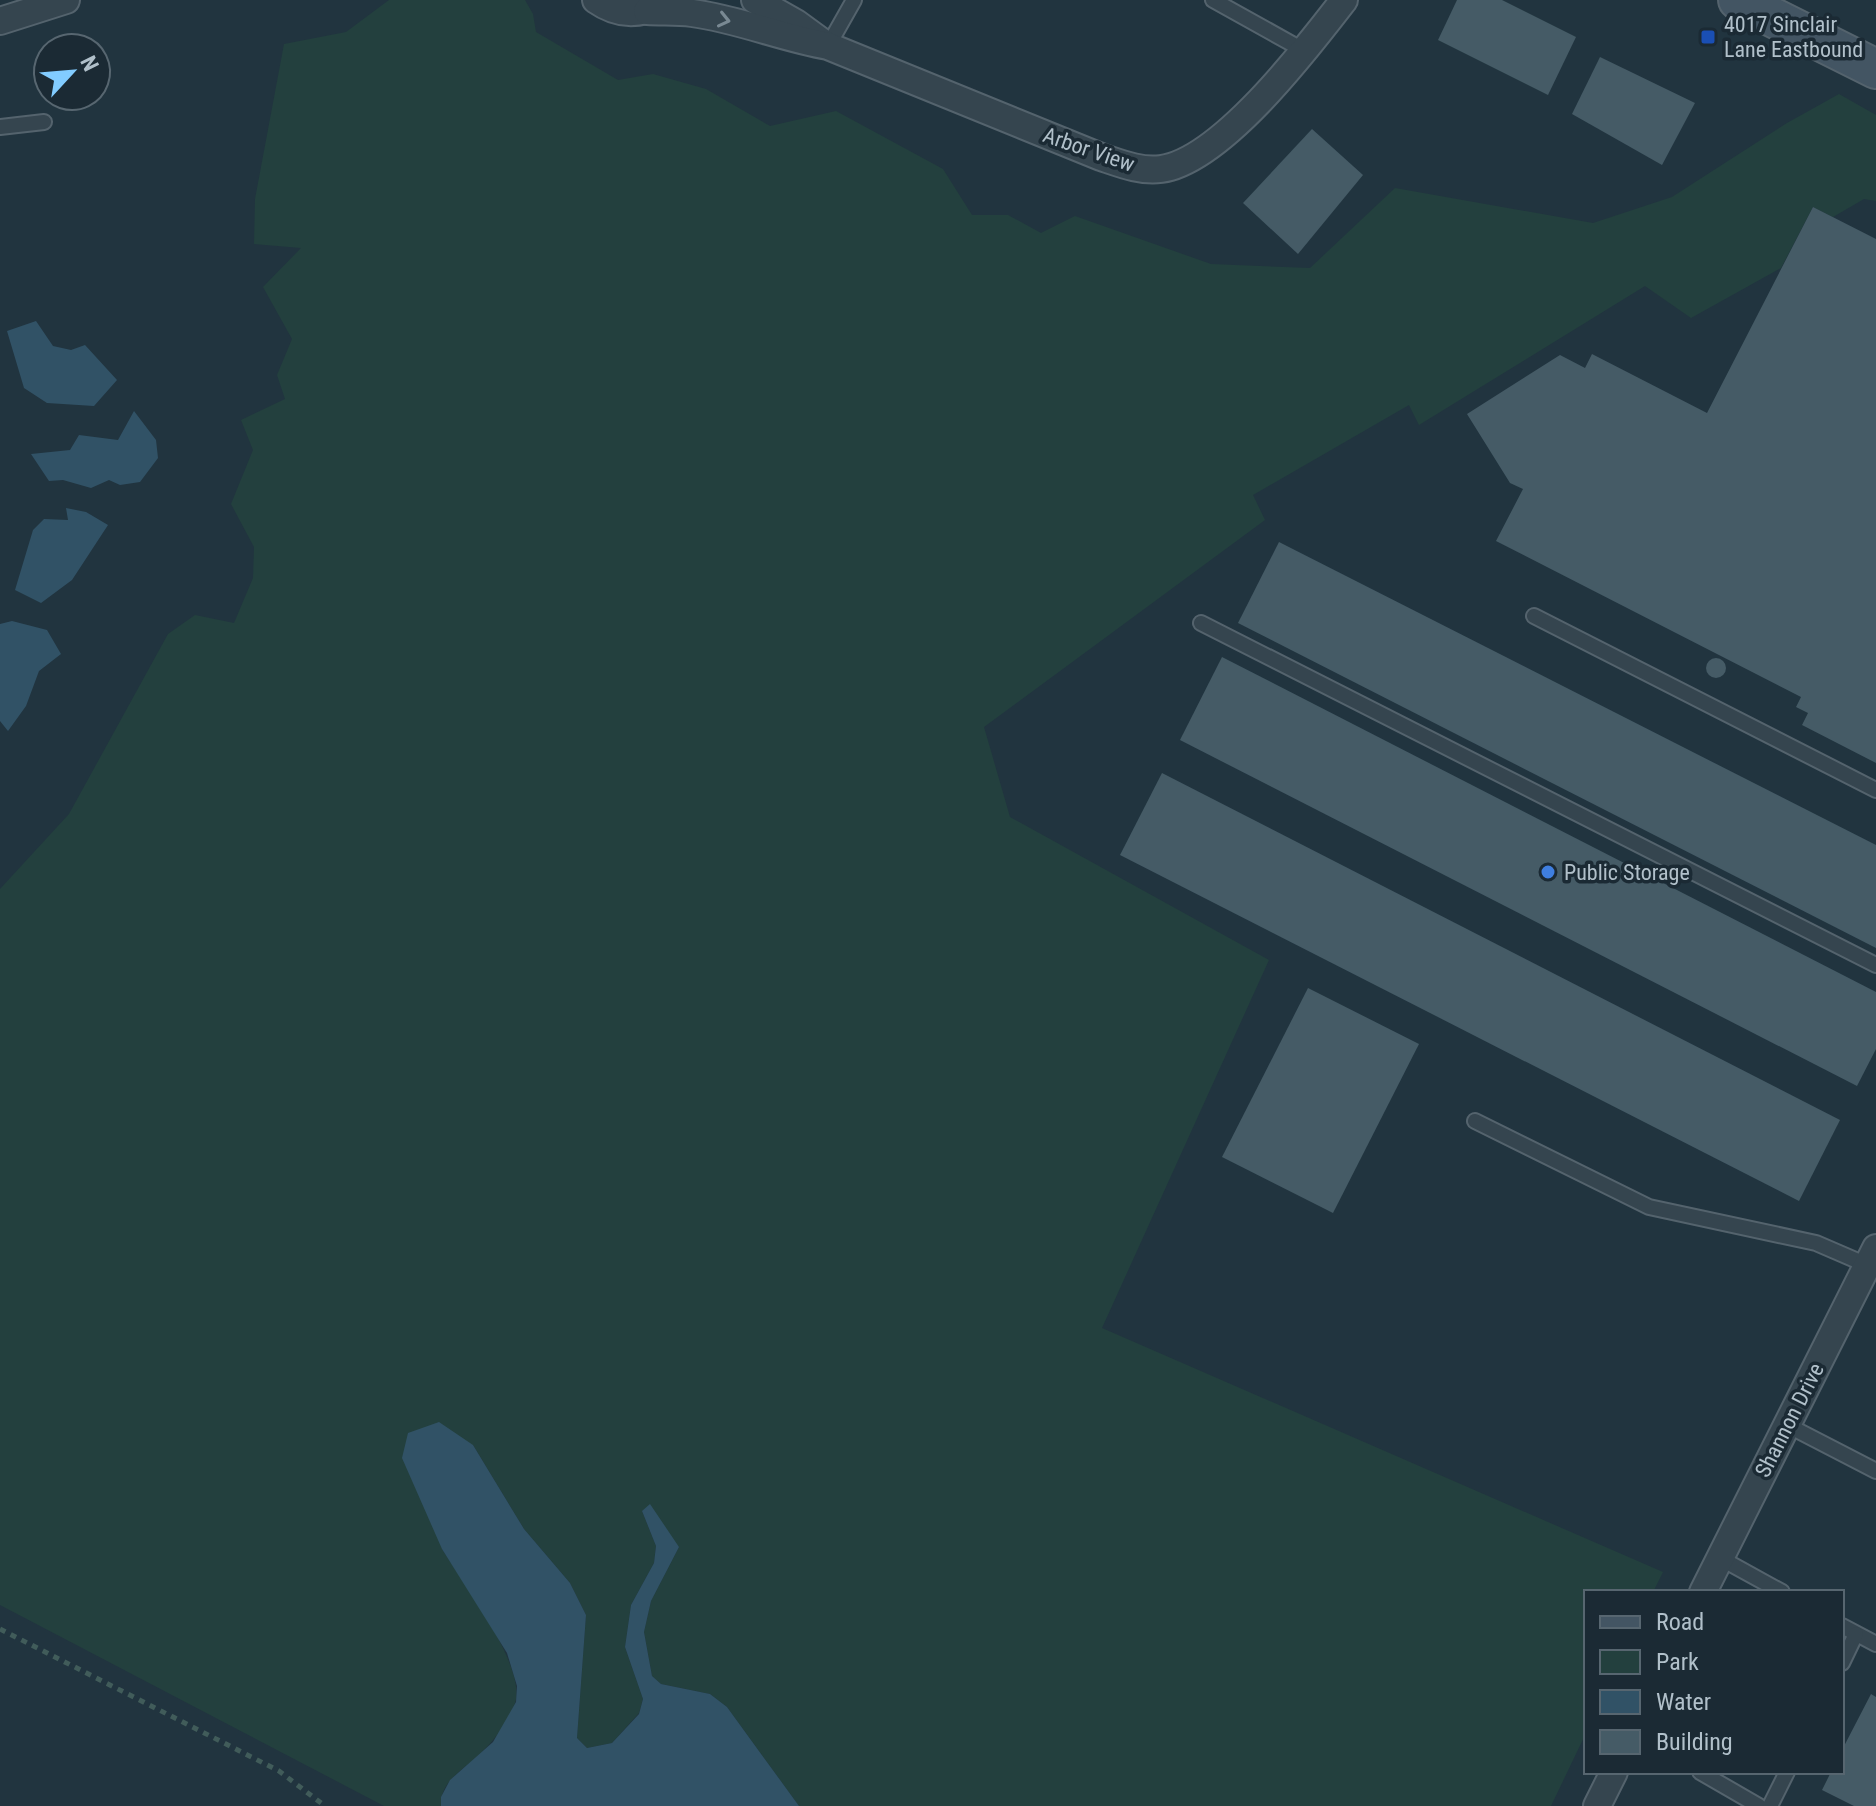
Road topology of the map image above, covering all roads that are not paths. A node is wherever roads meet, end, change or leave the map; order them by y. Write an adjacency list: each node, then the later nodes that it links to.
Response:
1 (66, 0): 9 (street)
2 (596, 0): 8 (street, Arbor View)
3 (755, 0): 10 (street, Arbor View)
4 (854, 0): 10 (lane)
5 (1213, 0): 11 (lane)
6 (1344, 0): 11 (street, Arbor View)
7 (1738, 0): 12 (main road)
8 (658, 6): 10 (street, Arbor View, one-way to 10)
9 (0, 21)
10 (828, 46): 11 (street, Arbor View)
11 (1303, 50)
12 (1876, 69)
13 (44, 122): 14 (lane)
14 (0, 127)
15 (1534, 616): 17 (lane)
16 (1201, 623): 18 (lane)
17 (1876, 790)
18 (1876, 965)
19 (1475, 1121): 20 (lane)
20 (1872, 1256): 21 (street, Shannon Drive)
21 (1787, 1425): 22 (lane); 23 (street, Shannon Drive)
22 (1876, 1471)
23 (1720, 1558): 24 (street, Shannon Drive); 25 (lane)
24 (1704, 1590)
25 (1778, 1590)
26 (1844, 1627): 27 (lane)
27 (1856, 1634): 28 (lane); 29 (lane)
28 (1876, 1644)
29 (1844, 1659)
30 (1613, 1774): 33 (street)
31 (1703, 1774): 34 (lane)
32 (1786, 1774): 35 (lane)
33 (1597, 1806)
34 (1759, 1806)
35 (1770, 1806)

